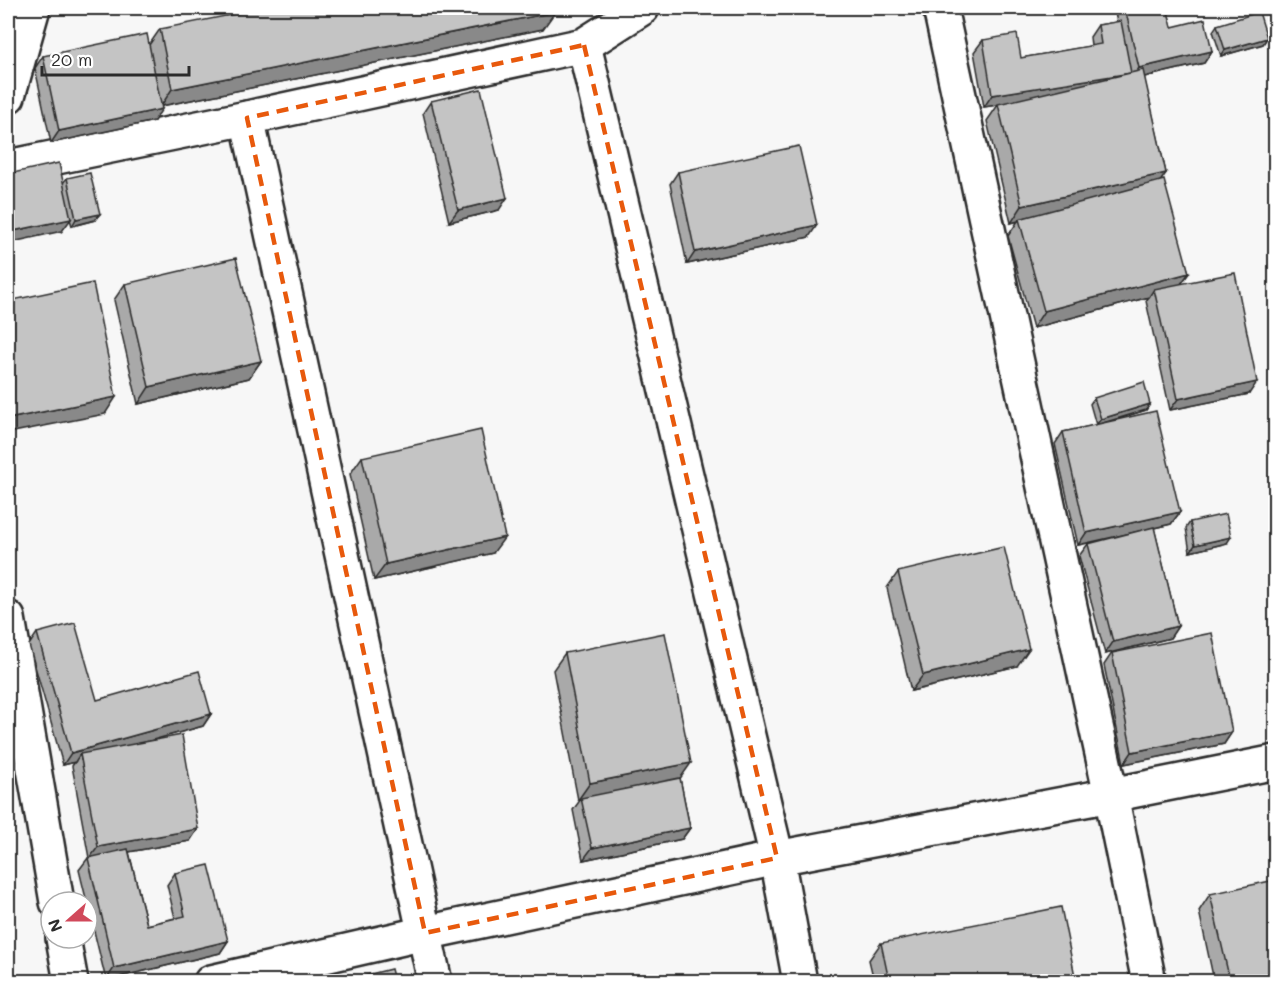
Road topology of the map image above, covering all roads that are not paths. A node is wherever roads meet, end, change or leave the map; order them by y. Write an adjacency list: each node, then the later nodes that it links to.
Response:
1 (33, 8): 5 (street)
2 (642, 8): 4 (street)
3 (940, 8): 10 (street)
4 (584, 45): 6 (street); 11 (street)
5 (8, 96)
6 (248, 118): 7 (street); 13 (street)
7 (8, 167)
8 (8, 618): 12 (street)
9 (1275, 762): 10 (street)
10 (1111, 795): 11 (street); 19 (street)
11 (777, 858): 13 (street); 18 (street)
12 (55, 890)
13 (425, 933): 16 (street); 17 (street)
14 (65, 950): 15 (street)
15 (71, 981)
16 (211, 981)
17 (435, 981)
18 (800, 981)
19 (1149, 981)

